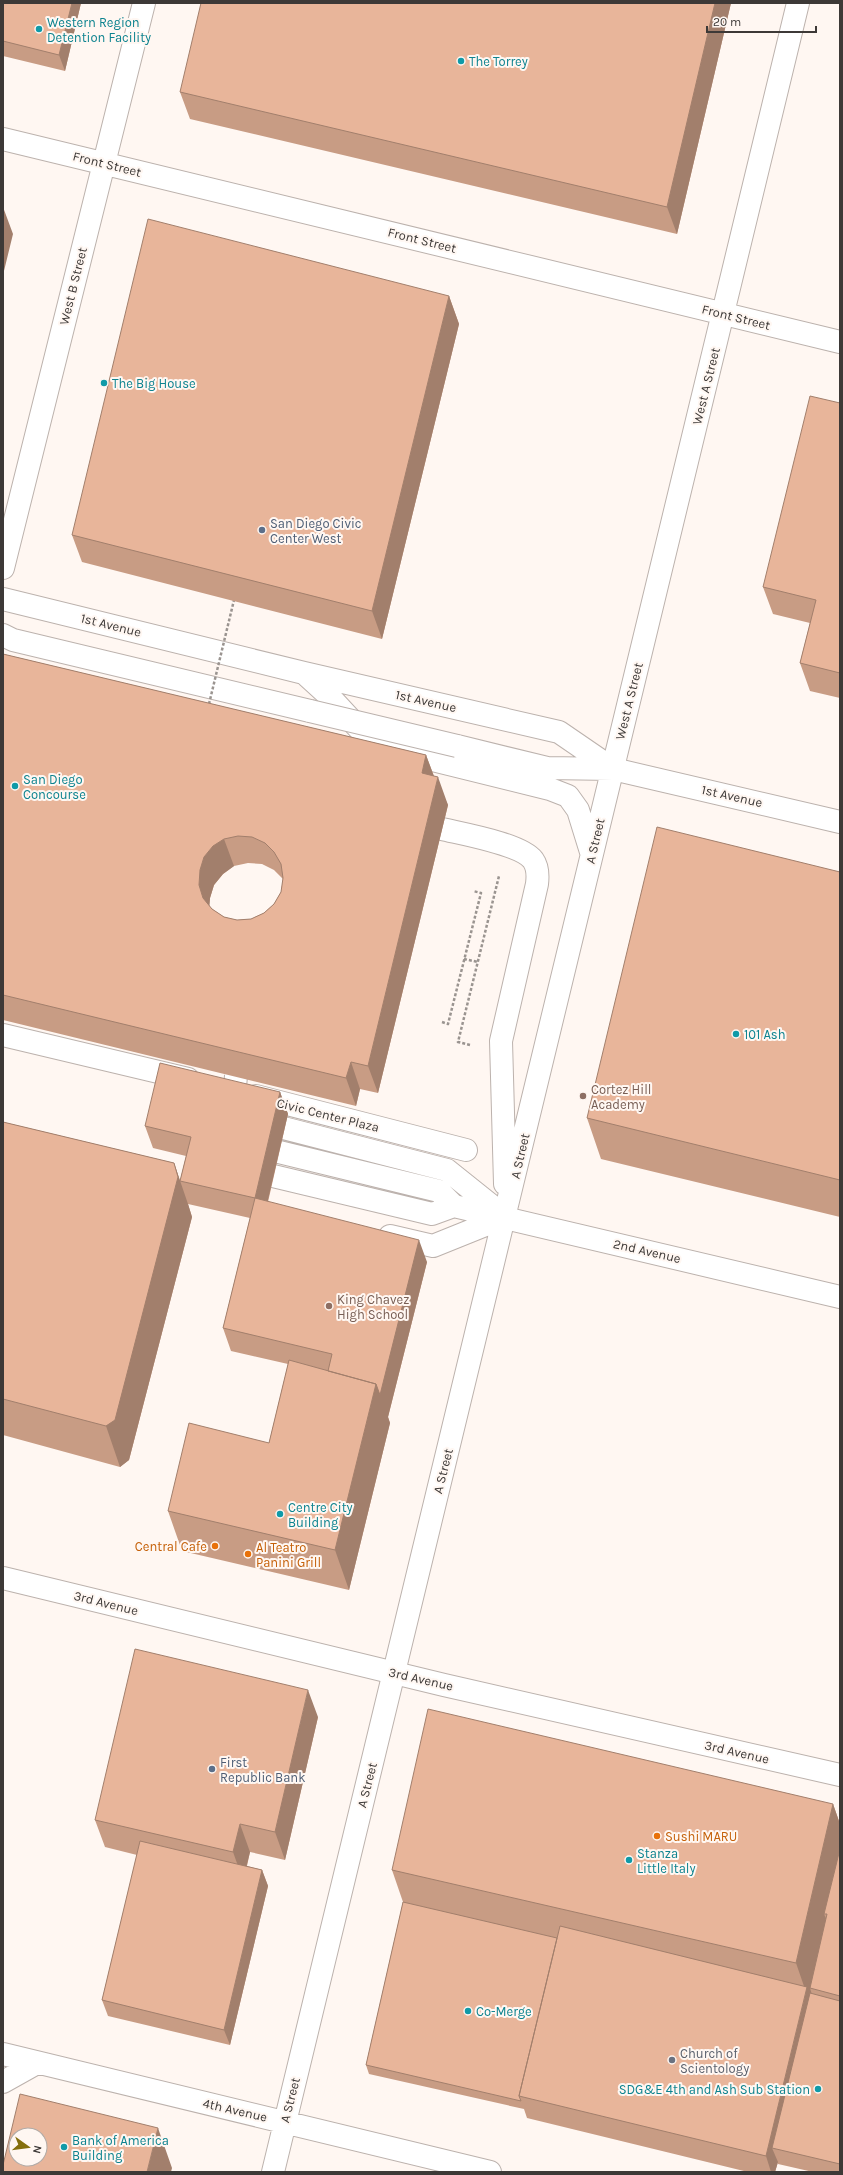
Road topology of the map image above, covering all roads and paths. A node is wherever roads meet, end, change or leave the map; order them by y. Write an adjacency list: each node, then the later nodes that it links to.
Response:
1 (144, 3): 4 (main road, West B Street)
2 (798, 3): 5 (main road, West A Street)
3 (3, 139): 4 (main road, Front Street)
4 (104, 163): 5 (main road, Front Street); 7 (main road, West B Street)
5 (723, 313): 6 (main road, Front Street); 13 (main road, West A Street)
6 (840, 342)
7 (3, 568)
8 (3, 599): 11 (main road, 1st Avenue)
9 (234, 600): 12 (path, bridge)
10 (3, 635): 13 (main road, bridge)
11 (304, 673): 13 (main road, 1st Avenue); 16 (main road)
12 (207, 711)
13 (613, 769): 14 (main road, 1st Avenue); 16 (main road, A Street)
14 (840, 822)
15 (442, 829): 29 (main road)
16 (592, 855): 29 (main road, A Street)
17 (499, 873): 20 (path)
18 (473, 891): 19 (path)
19 (464, 959): 20 (path); 21 (path)
20 (478, 962): 23 (path)
21 (442, 1022)
22 (3, 1035): 25 (main road, Civic Center Plaza)
23 (473, 1045)
24 (236, 1076): 29 (main road, bridge)
25 (466, 1150)
26 (279, 1152): 28 (main road)
27 (273, 1176): 28 (main road)
28 (454, 1206): 29 (main road, 2nd Avenue)
29 (505, 1217): 30 (main road); 31 (main road, 2nd Avenue); 33 (main road, A Street)
30 (371, 1231)
31 (840, 1297)
32 (3, 1578): 33 (main road, 3rd Avenue)
33 (394, 1673): 34 (main road, 3rd Avenue); 38 (main road, A Street)
34 (840, 1775)
35 (3, 2054): 36 (main road, 4th Avenue)
36 (37, 2063): 37 (main road); 38 (main road, 4th Avenue)
37 (3, 2082)
38 (285, 2122): 39 (main road, A Street); 40 (main road, 4th Avenue)
39 (273, 2172)
40 (490, 2172)

